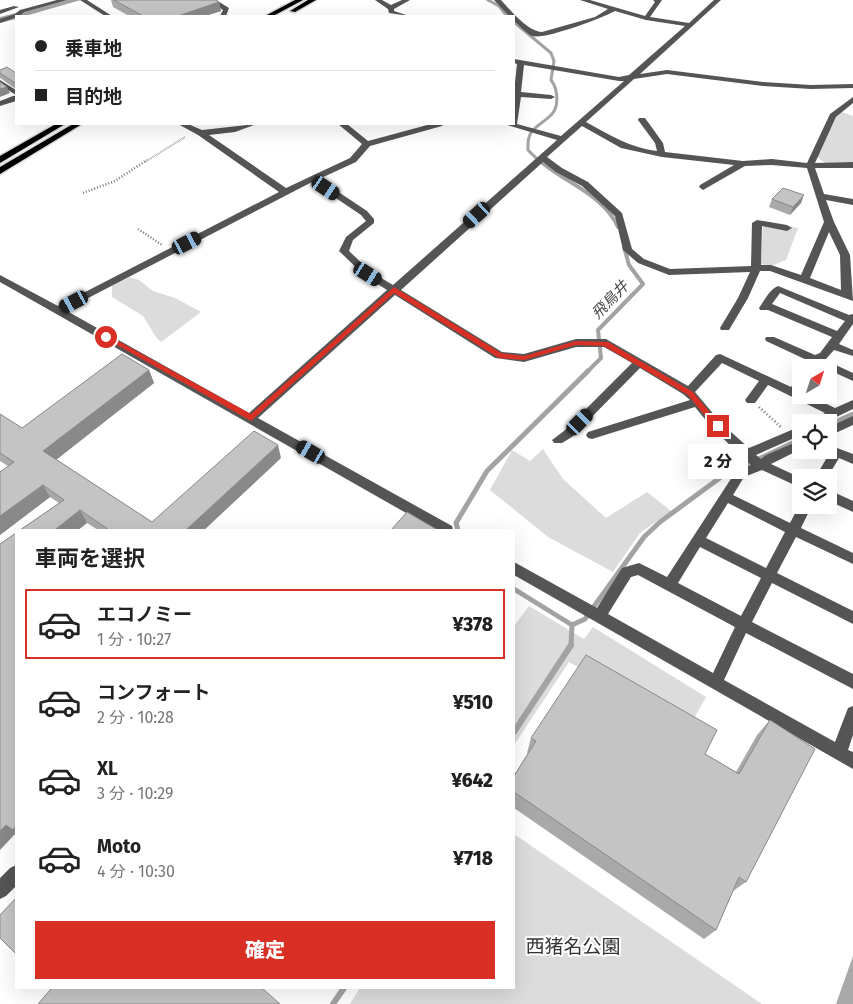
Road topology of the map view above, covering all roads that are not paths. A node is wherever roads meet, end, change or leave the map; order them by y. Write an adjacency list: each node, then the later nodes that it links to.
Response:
1 (64, 0): 13 (street)
2 (82, 0): 17 (street)
3 (211, 0): 18 (street)
4 (300, 0): 19 (main road)
5 (313, 0): 20 (main road)
6 (378, 0): 15 (street)
7 (407, 0): 15 (street)
8 (497, 0): 22 (street)
9 (583, 0): 12 (street)
10 (656, 0): 23 (street)
11 (718, 0): 26 (street)
12 (614, 9): 23 (street); 24 (street)
13 (17, 11): 14 (street); 16 (street); 25 (street)
14 (0, 12)
15 (389, 12): 21 (street)
16 (31, 15)
17 (107, 15)
18 (224, 15)
19 (270, 15)
20 (285, 15)
21 (402, 15)
22 (511, 15)
23 (646, 18): 26 (street)
24 (515, 19)
25 (0, 21)
26 (690, 25): 28 (street)
27 (517, 61): 28 (street); 32 (street)
28 (632, 78): 30 (street); 38 (street)
29 (0, 82): 31 (street)
30 (853, 86)
31 (15, 92)
32 (515, 94): 33 (street)
33 (552, 97)
34 (15, 98): 36 (street)
35 (853, 99): 54 (street)
36 (0, 104)
37 (642, 120): 49 (street)
38 (581, 123): 47 (street); 49 (street)
39 (59, 125): 51 (main road)
40 (76, 125): 55 (main road)
41 (184, 125): 46 (street)
42 (250, 125): 46 (street)
43 (343, 125): 48 (street)
44 (435, 125): 48 (street)
45 (515, 125): 47 (street)
46 (197, 132): 58 (street)
47 (562, 139): 50 (street)
48 (367, 144): 56 (street)
49 (662, 155): 52 (street)
50 (542, 157): 63 (street); 66 (street)
51 (0, 160)
52 (743, 164): 54 (street); 57 (street)
53 (853, 165): 54 (street)
54 (810, 166): 59 (street)
55 (0, 171)
56 (314, 179): 58 (street); 66 (street)
57 (703, 187)
58 (285, 192): 68 (street)
59 (820, 196): 60 (street); 61 (street)
60 (853, 202)
61 (829, 222): 65 (street); 67 (street)
62 (787, 228): 63 (street)
63 (756, 269): 65 (street); 70 (street)
64 (0, 278): 68 (street)
65 (804, 280): 67 (street)
66 (394, 290): 76 (street); 87 (street)
67 (849, 297)
68 (58, 310): 87 (street)
69 (852, 319): 72 (street); 72 (street)
70 (725, 328)
71 (770, 339): 74 (street)
72 (836, 340): 73 (street); 75 (street)
73 (851, 353)
74 (804, 359)
75 (820, 359)
76 (639, 363): 80 (street); 92 (street)
77 (838, 371): 78 (street)
78 (853, 378)
79 (766, 380): 80 (street); 81 (street); 82 (street)
80 (688, 393): 83 (street)
81 (792, 393)
82 (751, 400)
83 (697, 402): 91 (street); 95 (street)
84 (817, 404): 86 (street)
85 (853, 404): 86 (street)
86 (836, 413)
87 (251, 418): 103 (street)
88 (853, 420): 89 (street)
89 (837, 428)
90 (792, 434): 95 (street)
91 (592, 435)
92 (558, 440)
93 (792, 448): 97 (street)
94 (837, 452): 96 (street)
95 (748, 454): 97 (street)
96 (853, 459)
97 (763, 465): 98 (street); 99 (street)
98 (792, 479)
99 (726, 497): 104 (street); 105 (street)
100 (837, 499): 101 (street)
101 (853, 507)
102 (801, 514): 104 (street)
103 (445, 529)
104 (792, 530): 106 (street); 108 (street)
105 (698, 540): 108 (street); 109 (street)
106 (853, 560)
107 (515, 569): 110 (street)
108 (768, 576): 111 (street); 112 (street)
109 (669, 585): 110 (street); 112 (street)
110 (599, 617): 113 (street)
111 (853, 618)
112 (742, 624): 113 (street); 114 (street)
113 (716, 682): 116 (street)
114 (853, 682)
115 (853, 713): 116 (street)
116 (839, 753): 117 (street)
117 (853, 761)
118 (15, 875): 119 (street)
119 (0, 890)

